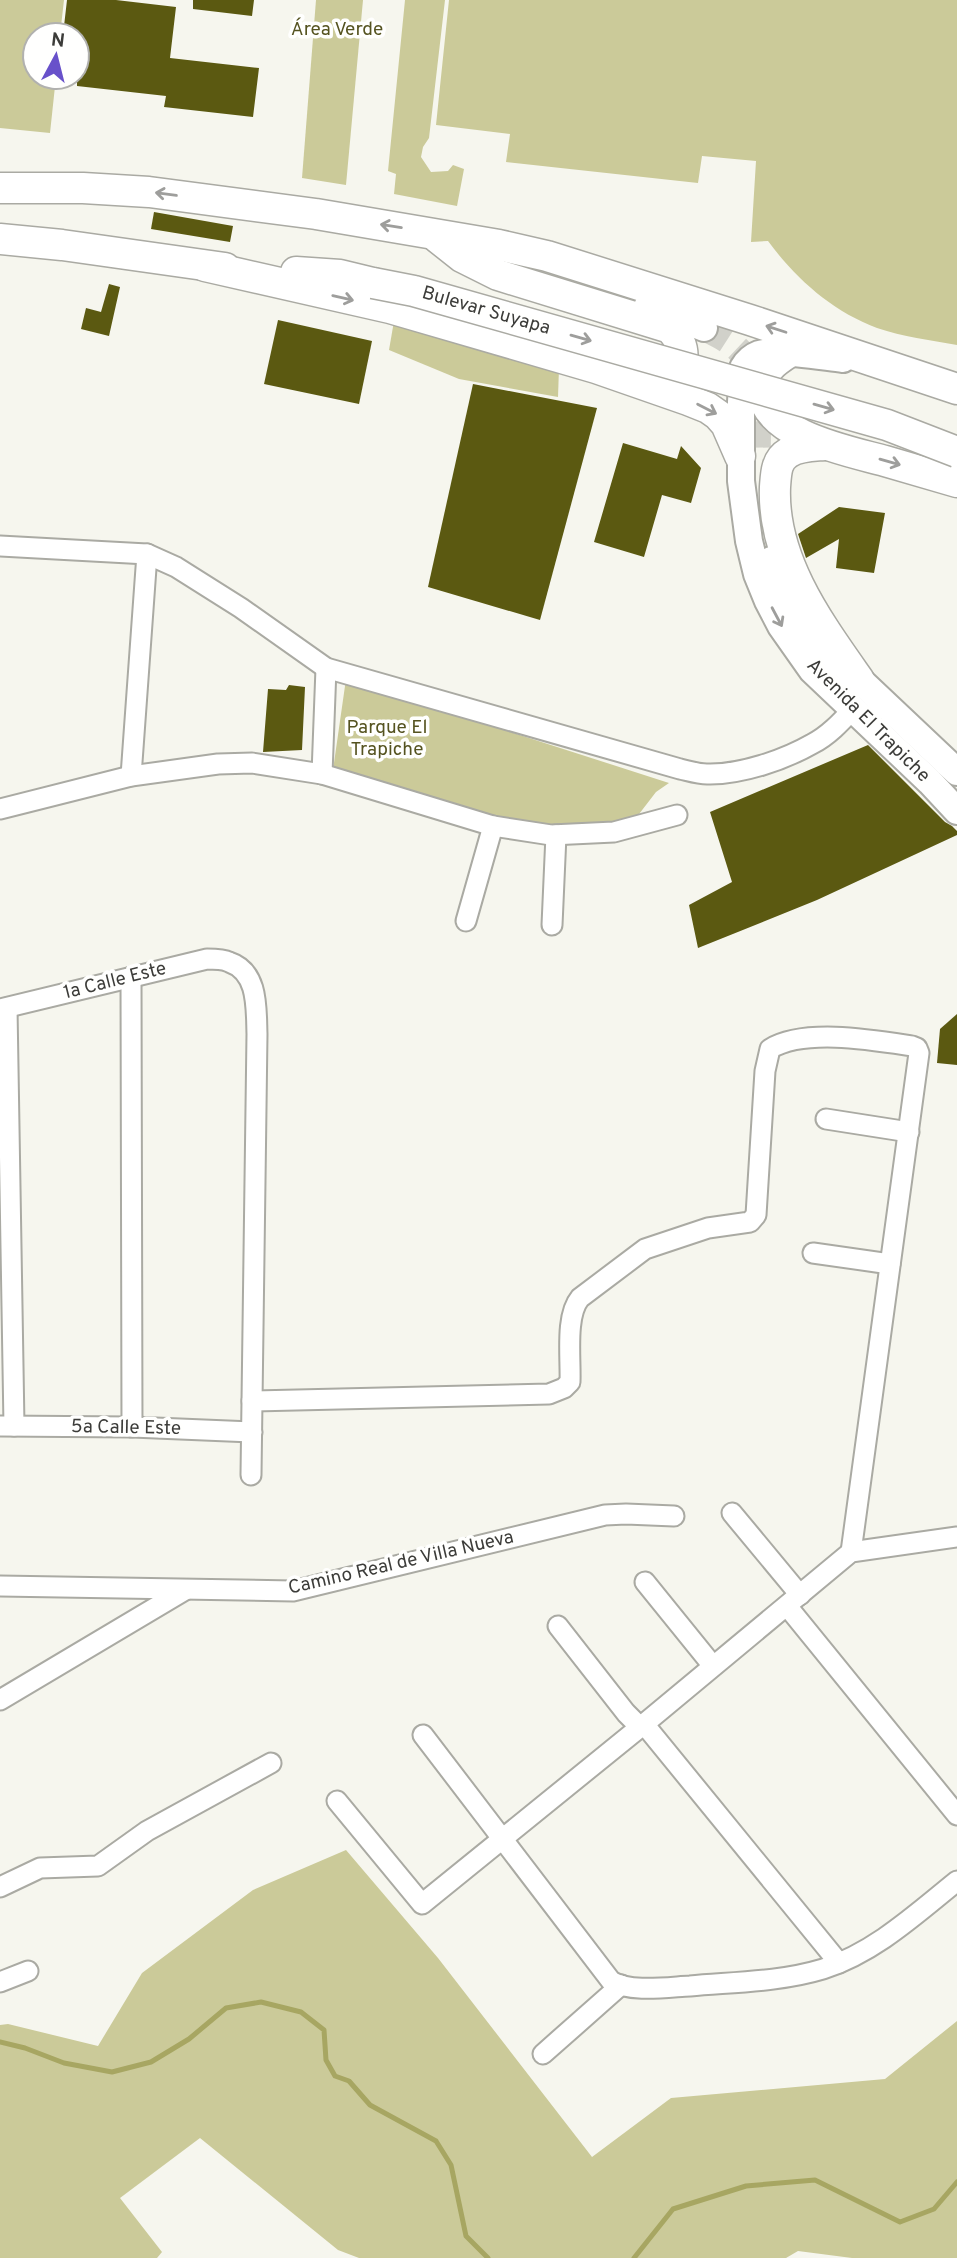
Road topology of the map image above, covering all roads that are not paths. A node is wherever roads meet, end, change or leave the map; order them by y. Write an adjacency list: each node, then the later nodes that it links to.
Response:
1 (0, 169): 3 (main road)
2 (0, 188): 3 (main road)
3 (83, 188): 5 (main road, one-way to 3)
4 (0, 220): 9 (main road)
5 (430, 232): 6 (main road); 13 (main road)
6 (462, 238): 10 (main road); 12 (main road, one-way to 6)
7 (0, 239): 8 (main road, Bulevar Suyapa)
8 (205, 266): 9 (main road, Bulevar Suyapa); 13 (main road, one-way to 13)
9 (340, 275): 16 (main road, Bulevar Suyapa, one-way to 16, bridge)
10 (704, 328)
11 (789, 353): 12 (main road, Avenida El Trapiche); 15 (main road); 17 (main road, Avenida El Trapiche)
12 (888, 365): 14 (main road)
13 (651, 387): 17 (main road, one-way to 17)
14 (957, 389)
15 (824, 445): 18 (main road, one-way to 18); 22 (main road)
16 (957, 452)
17 (749, 457): 22 (main road, Avenida El Trapiche); 23 (main road, Avenida El Trapiche, one-way to 23)
18 (957, 482)
19 (0, 546): 20 (street)
20 (148, 554): 21 (street); 26 (street)
21 (326, 668): 23 (street); 25 (street)
22 (859, 680): 24 (main road, Avenida El Trapiche)
23 (853, 709): 27 (main road); 29 (main road, Avenida El Trapiche)
24 (957, 772)
25 (323, 774): 26 (street); 31 (street)
26 (131, 776): 28 (street)
27 (957, 783)
28 (0, 809)
29 (957, 811)
30 (677, 815): 32 (street)
31 (493, 826): 32 (street); 33 (street)
32 (556, 835): 34 (street)
33 (466, 920)
34 (552, 925)
35 (131, 977): 36 (street, 1a Calle Este); 41 (street, 1a Calle Este); 43 (street)
36 (3, 1009): 42 (street)
37 (827, 1119): 38 (street)
38 (909, 1132): 40 (street); 41 (street)
39 (813, 1253): 40 (street)
40 (890, 1264): 49 (street)
41 (252, 1401): 44 (street)
42 (7, 1426): 43 (street, 5a Calle Este)
43 (132, 1427): 44 (street, 5a Calle Este)
44 (252, 1432): 45 (street)
45 (251, 1475)
46 (732, 1513): 53 (street)
47 (674, 1516): 52 (street, Camino Real de Villa Nueva)
48 (957, 1537): 49 (street)
49 (851, 1552): 53 (street)
50 (645, 1582): 55 (street)
51 (0, 1586): 52 (street, Camino Real de Villa Nueva)
52 (186, 1590): 56 (street)
53 (793, 1601): 55 (street); 61 (street)
54 (558, 1626): 57 (street)
55 (713, 1666): 57 (street)
56 (0, 1700)
57 (642, 1726): 62 (street); 65 (street)
58 (424, 1735): 62 (street)
59 (271, 1763): 64 (street)
60 (337, 1801): 62 (street)
61 (957, 1815)
62 (503, 1839): 68 (street)
63 (957, 1881): 65 (street)
64 (0, 1887)
65 (839, 1963): 68 (street)
66 (28, 1971): 67 (street)
67 (0, 1982)
68 (621, 1985): 69 (street)
69 (543, 2054)

